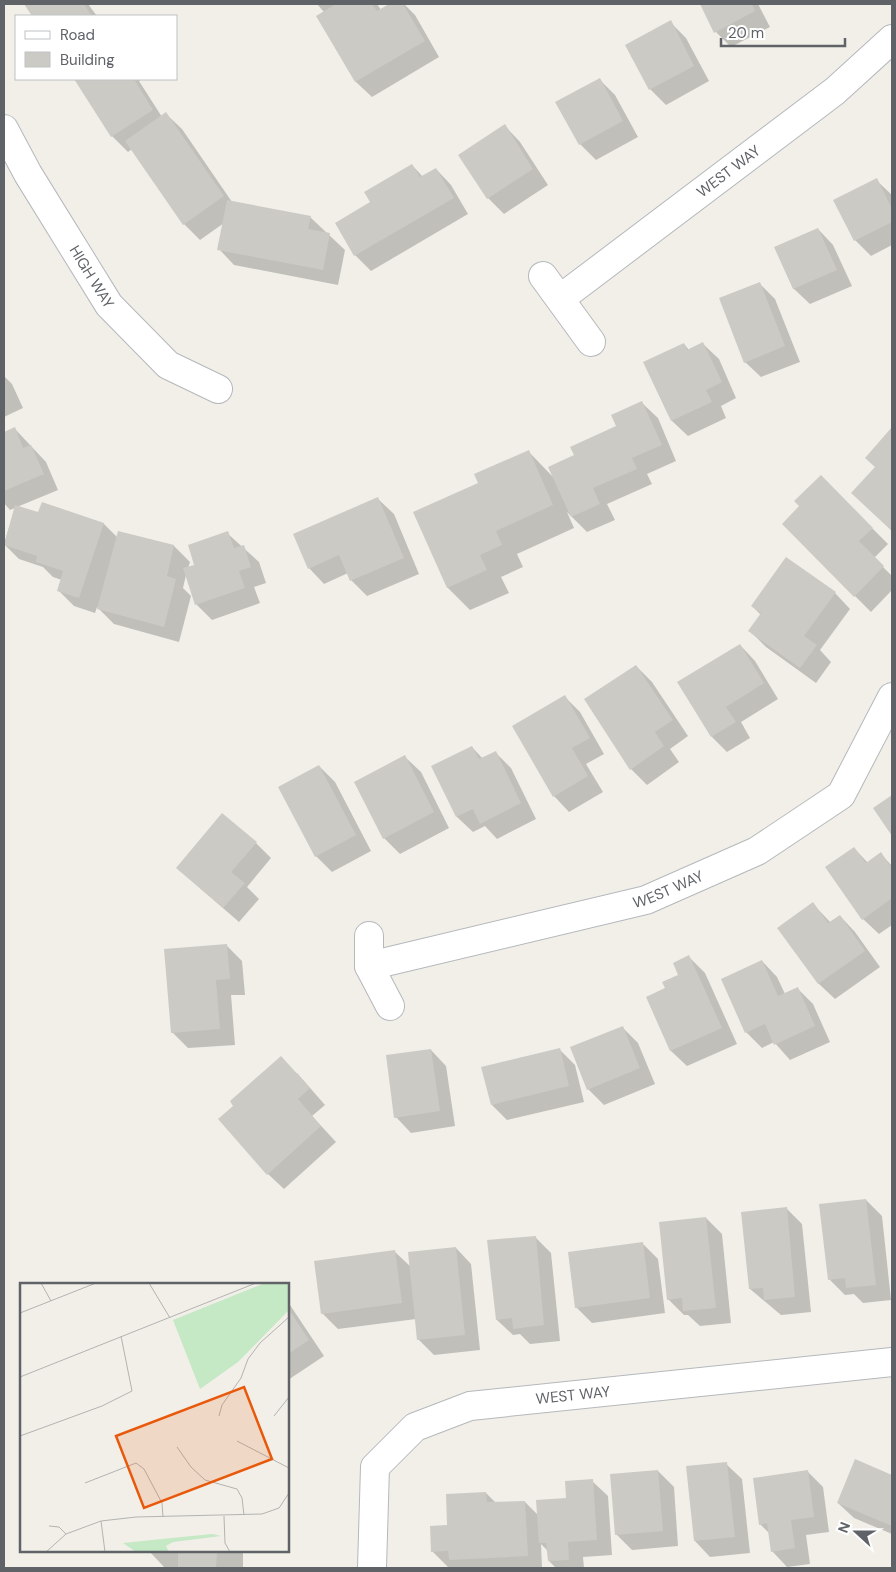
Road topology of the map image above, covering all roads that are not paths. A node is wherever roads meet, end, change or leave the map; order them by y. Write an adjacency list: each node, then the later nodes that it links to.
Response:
1 (892, 39): 4 (street, WEST WAY)
2 (4, 129): 6 (street, HIGH WAY)
3 (543, 276): 4 (street)
4 (561, 298): 5 (street)
5 (591, 342)
6 (218, 389)
7 (892, 698): 9 (street, WEST WAY)
8 (369, 936): 9 (street)
9 (369, 966): 10 (street)
10 (390, 1006)
11 (892, 1362): 12 (street, WEST WAY)
12 (372, 1568)

